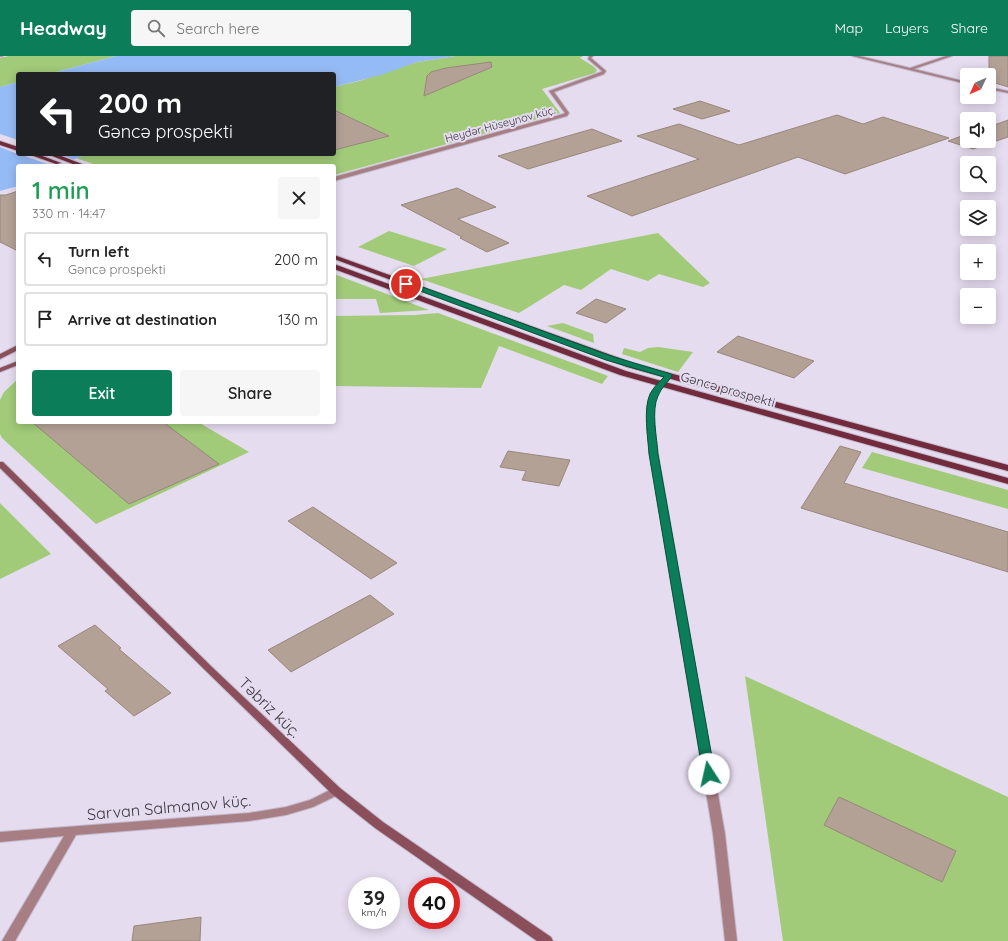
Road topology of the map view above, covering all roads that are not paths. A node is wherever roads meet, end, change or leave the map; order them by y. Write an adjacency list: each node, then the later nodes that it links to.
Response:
1 (591, 56): 16 (street, Heydər Hüseynov küç.)
2 (854, 56): 4 (street)
3 (950, 56): 4 (street)
4 (910, 70): 5 (street)
5 (960, 81)
6 (996, 89): 7 (street)
7 (1008, 91)
8 (0, 137): 9 (main road)
9 (16, 142)
10 (0, 143): 11 (main road)
11 (16, 148)
12 (37, 156): 14 (main road)
13 (56, 156): 15 (main road)
14 (59, 164)
15 (78, 164)
16 (336, 178)
17 (336, 258): 23 (main road, Gəncə prospekti)
18 (336, 267): 24 (main road, Gəncə prospekti)
19 (16, 348): 20 (main road)
20 (0, 358)
21 (16, 364): 22 (main road)
22 (0, 370)
23 (669, 376): 24 (street); 26 (main road, Gəncə prospekti)
24 (661, 384): 27 (main road, Gəncə prospekti); 33 (street)
25 (0, 464): 28 (main road, Təbriz küç.)
26 (1008, 468)
27 (1008, 481)
28 (336, 791): 29 (street, Sarvan Salmanov küç.); 32 (main road, Təbriz küç.)
29 (72, 832): 30 (street, Sarvan Salmanov küç.); 31 (street)
30 (0, 838)
31 (8, 941)
32 (546, 941)
33 (732, 941)

